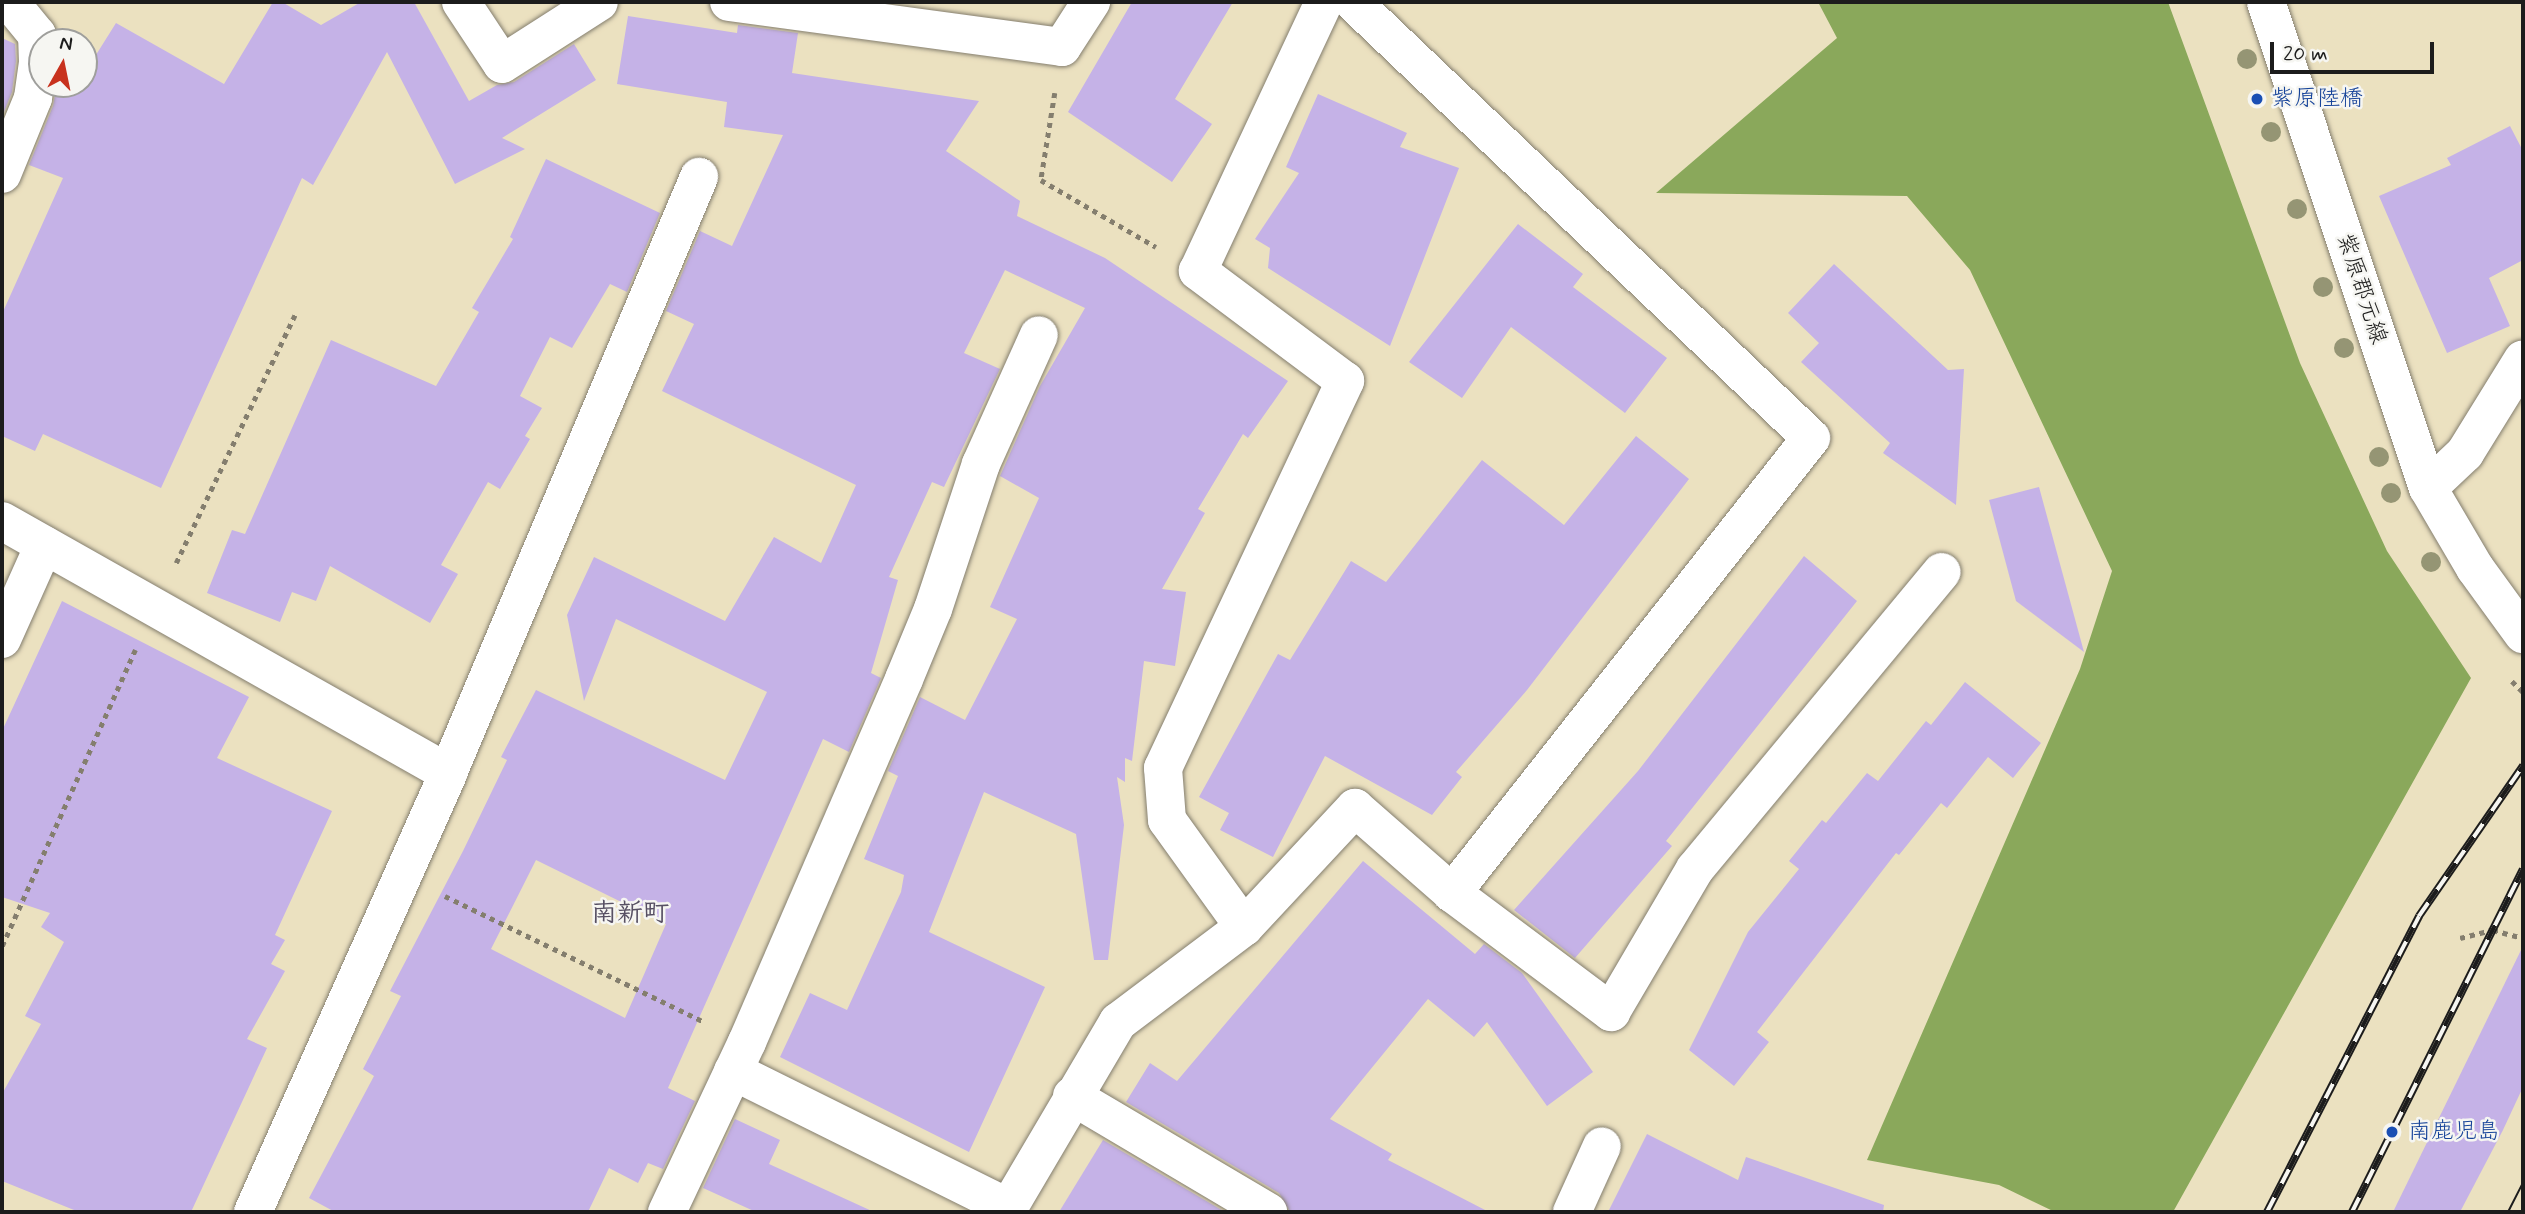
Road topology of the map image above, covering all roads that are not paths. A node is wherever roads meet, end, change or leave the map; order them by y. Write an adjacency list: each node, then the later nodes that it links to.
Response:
1 (10, 2): 9 (street)
2 (461, 2): 3 (street)
3 (599, 2)
4 (729, 2): 5 (street)
5 (1091, 2)
6 (1324, 2): 21 (street)
7 (1353, 2): 20 (street)
8 (2266, 2): 13 (street, 紫原郡元線)
9 (2, 174)
10 (699, 177): 19 (street)
11 (1039, 335): 22 (street)
12 (2523, 359): 13 (street)
13 (2428, 488): 17 (street, 紫原郡元線)
14 (2, 522): 15 (street)
15 (44, 545): 18 (street); 19 (street)
16 (1942, 572): 20 (street)
17 (2523, 634)
18 (2, 639)
19 (448, 773): 26 (street)
20 (1452, 893): 21 (street)
21 (1244, 927): 23 (street)
22 (740, 1056): 25 (street); 27 (street)
23 (1072, 1096): 25 (street); 28 (street)
24 (1602, 1146): 29 (street)
25 (1006, 1210)
26 (253, 1212)
27 (667, 1212)
28 (1268, 1212)
29 (1572, 1212)

